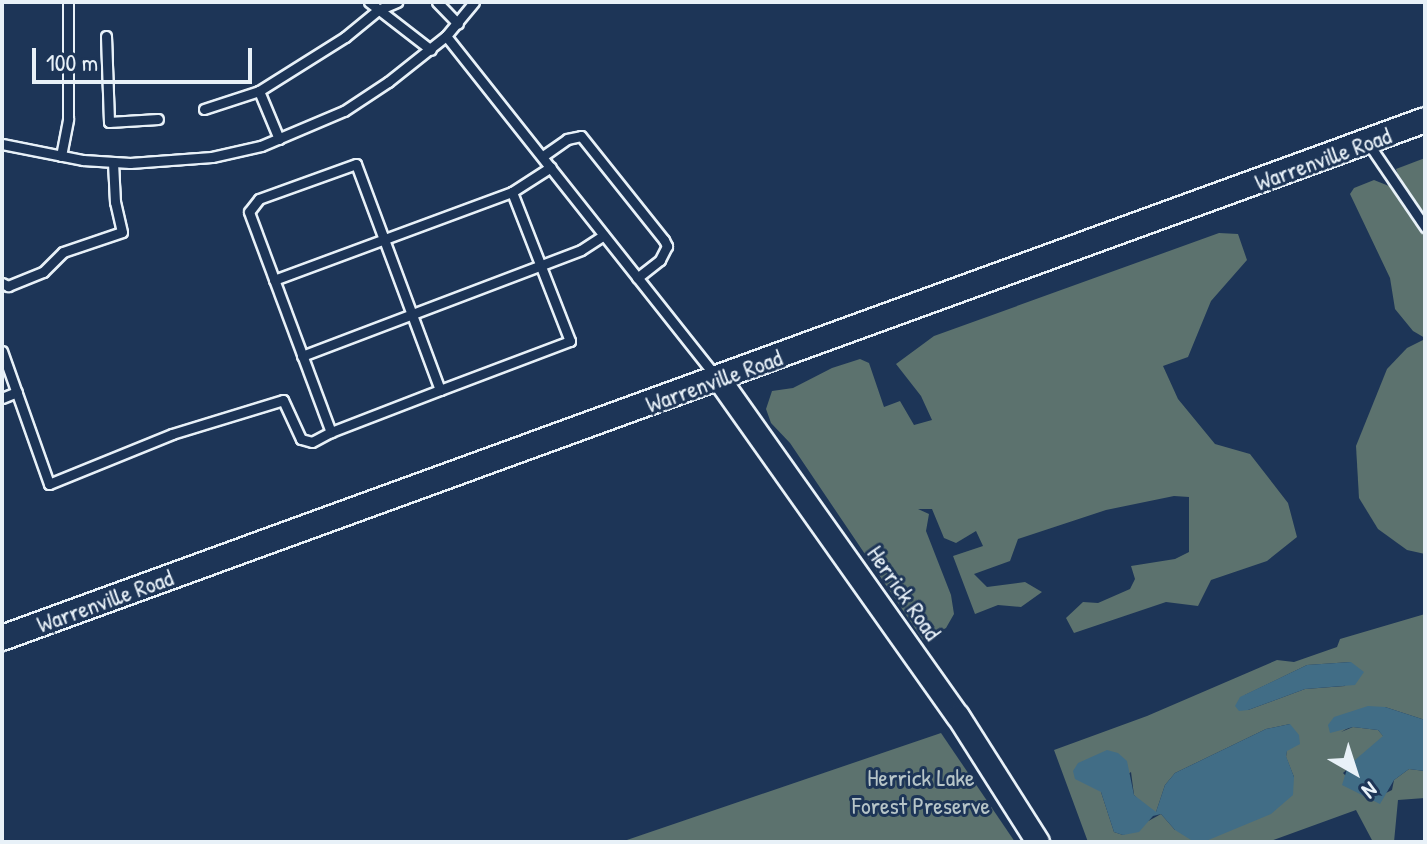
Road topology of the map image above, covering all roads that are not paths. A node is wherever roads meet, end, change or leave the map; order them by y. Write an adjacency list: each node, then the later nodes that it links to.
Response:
1 (68, 2): 18 (lane)
2 (369, 2): 6 (lane)
3 (397, 2): 6 (lane)
4 (437, 2): 7 (lane)
5 (474, 2): 7 (lane)
6 (378, 10): 10 (lane); 11 (lane)
7 (458, 24): 9 (lane)
8 (106, 36): 13 (lane)
9 (446, 36): 10 (lane); 19 (lane)
10 (431, 50): 15 (lane)
11 (259, 91): 12 (lane); 15 (lane)
12 (204, 109)
13 (158, 119)
14 (1425, 120): 16 (main road, Warrenville Road)
15 (279, 139): 20 (lane)
16 (1368, 143): 23 (lane); 33 (main road, Warrenville Road)
17 (2, 144): 18 (lane)
18 (61, 156): 20 (lane)
19 (543, 156): 21 (lane); 27 (lane)
20 (113, 162): 29 (lane)
21 (551, 167): 22 (lane); 24 (lane)
22 (512, 192): 25 (lane); 26 (lane)
23 (1425, 227)
24 (604, 235): 26 (lane); 27 (lane)
25 (383, 240): 28 (lane); 28 (lane); 30 (lane)
26 (541, 266): 30 (lane); 34 (lane)
27 (637, 278): 33 (lane)
28 (274, 280): 32 (lane)
29 (2, 283)
30 (412, 314): 32 (lane); 34 (lane)
31 (2, 351): 35 (lane)
32 (302, 356): 37 (lane)
33 (719, 379): 38 (main road, Warrenville Road); 39 (street, Herrick Road)
34 (440, 390): 37 (lane)
35 (17, 392): 36 (lane); 37 (lane)
36 (2, 398)
37 (331, 432)
38 (2, 638)
39 (1038, 842)

